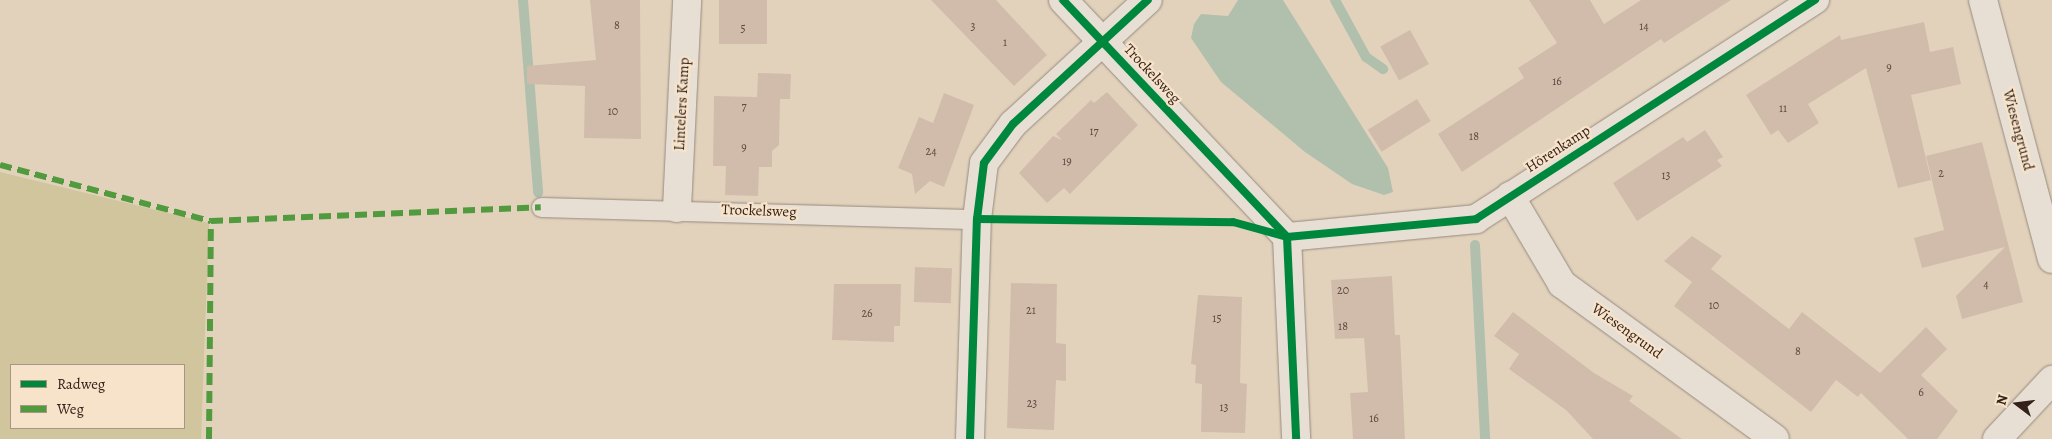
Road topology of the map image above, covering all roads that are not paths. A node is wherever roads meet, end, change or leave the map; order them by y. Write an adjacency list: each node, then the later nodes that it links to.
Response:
1 (687, 0): 9 (street, Lintelers Kamp)
2 (1063, 0): 6 (street)
3 (1148, 0): 6 (street)
4 (1815, 0): 7 (street, Hörenkamp)
5 (1983, 0): 12 (street, Wiesengrund)
6 (1102, 42): 10 (street, Trockelsweg); 11 (street, Trockelsweg)
7 (1510, 196): 11 (street, Hörenkamp); 16 (street, Wiesengrund)
8 (541, 207): 9 (lane, Trockelsweg)
9 (677, 208): 10 (lane, Trockelsweg)
10 (976, 219): 14 (street, Trockelsweg)
11 (1287, 237): 15 (street)
12 (2052, 259)
13 (2052, 380): 17 (street)
14 (970, 439)
15 (1296, 439)
16 (1774, 439)
17 (1997, 439)

